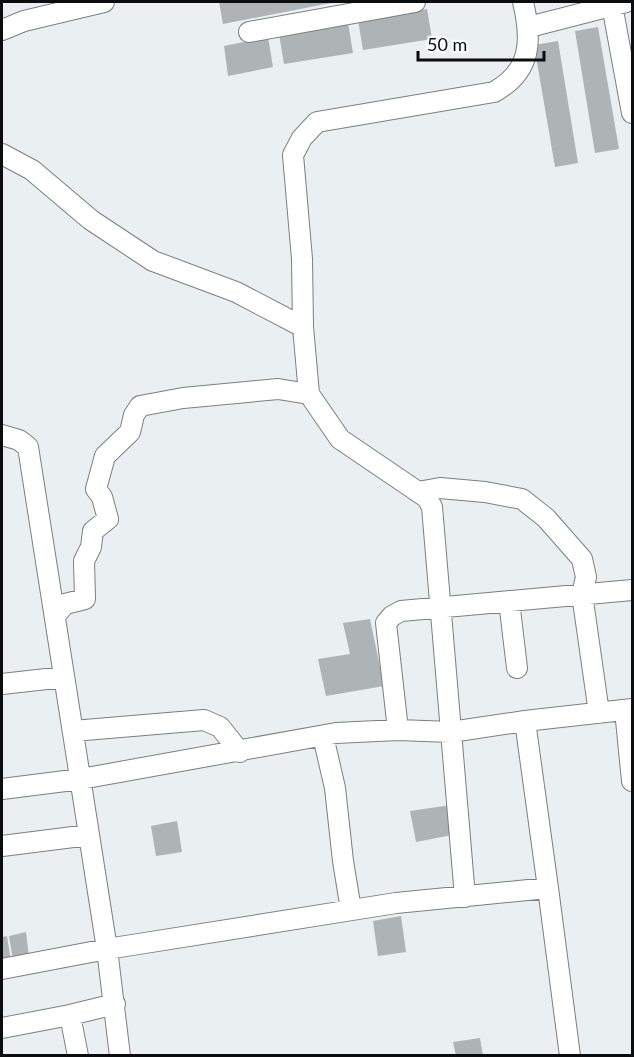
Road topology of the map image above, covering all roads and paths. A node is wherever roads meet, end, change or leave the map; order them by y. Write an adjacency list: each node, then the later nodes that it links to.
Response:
1 (104, 2): 6 (street)
2 (415, 2): 7 (street)
3 (523, 2): 5 (street)
4 (619, 3): 5 (street); 8 (street)
5 (529, 27): 10 (street)
6 (2, 30)
7 (249, 32)
8 (633, 113)
9 (2, 154): 10 (street)
10 (303, 327): 11 (street)
11 (309, 394): 13 (street); 18 (street)
12 (2, 435): 18 (street)
13 (418, 492): 15 (street); 17 (street)
14 (633, 590): 15 (street)
15 (582, 594): 16 (street); 23 (street)
16 (509, 601): 17 (street); 19 (street)
17 (441, 606): 25 (street); 27 (street)
18 (55, 616): 20 (street)
19 (517, 668)
20 (64, 677): 21 (street); 26 (street)
21 (2, 684)
22 (629, 709): 23 (street); 31 (street)
23 (599, 713): 24 (street)
24 (525, 721): 27 (street); 35 (street)
25 (398, 730): 27 (street); 28 (street)
26 (73, 731): 29 (street); 30 (street)
27 (451, 732): 36 (street)
28 (323, 736): 29 (street); 37 (street)
29 (240, 752): 30 (street)
30 (81, 779): 32 (street); 33 (street)
31 (633, 781)
32 (2, 789)
33 (89, 835): 34 (street); 38 (street)
34 (2, 846)
35 (548, 888): 36 (street); 45 (street)
36 (465, 897): 37 (street)
37 (351, 910): 38 (street)
38 (107, 949): 39 (street); 40 (street)
39 (2, 969)
40 (115, 1004): 41 (street); 44 (street)
41 (70, 1015): 42 (street); 43 (street)
42 (2, 1028)
43 (78, 1056)
44 (120, 1056)
45 (570, 1056)

